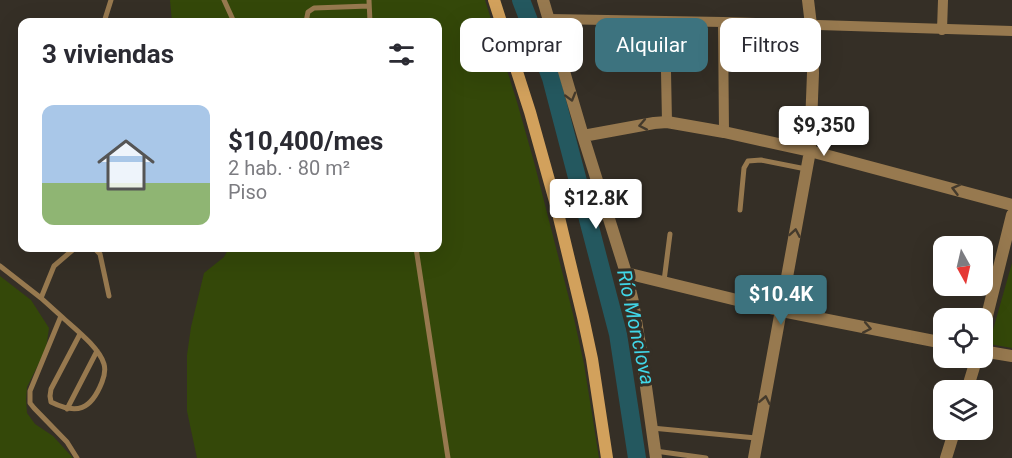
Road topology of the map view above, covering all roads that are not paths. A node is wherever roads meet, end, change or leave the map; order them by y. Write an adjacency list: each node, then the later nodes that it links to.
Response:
1 (111, 0): 8 (lane)
2 (224, 0): 9 (lane)
3 (494, 0): 53 (main road)
4 (543, 0): 12 (street)
5 (808, 0): 13 (street)
6 (943, 0): 15 (street)
7 (369, 3): 10 (lane); 11 (lane)
8 (105, 18)
9 (232, 18)
10 (307, 18)
11 (370, 18)
12 (549, 18)
13 (810, 18)
14 (821, 24): 15 (street)
15 (942, 30): 16 (street)
16 (1012, 31)
17 (564, 72): 23 (street, one-way to 23)
18 (666, 72): 21 (street)
19 (723, 72): 22 (street)
20 (813, 72): 24 (street)
21 (667, 122): 22 (street); 23 (street, one-way to 23)
22 (724, 132): 24 (street)
23 (583, 136): 34 (street)
24 (810, 151): 25 (street); 26 (street, one-way to 24)
25 (806, 169): 27 (lane); 39 (street, one-way to 25)
26 (1012, 205)
27 (740, 210)
28 (1012, 214): 38 (street)
29 (670, 234): 35 (lane)
30 (70, 252): 37 (lane)
31 (98, 252): 36 (lane)
32 (417, 252): 52 (lane)
33 (0, 266): 37 (lane)
34 (626, 273): 35 (street); 47 (street)
35 (663, 282): 39 (street)
36 (109, 296)
37 (41, 298): 40 (lane)
38 (989, 308)
39 (782, 311): 42 (street, one-way to 42); 48 (street, one-way to 39)
40 (61, 316): 41 (lane); 51 (lane)
41 (80, 334): 43 (lane); 46 (lane)
42 (933, 341)
43 (97, 351): 46 (lane); 46 (lane)
44 (993, 353): 45 (street)
45 (1012, 356)
46 (67, 409)
47 (651, 428): 48 (lane); 50 (street)
48 (758, 438): 55 (street)
49 (952, 440): 56 (street)
50 (655, 455): 54 (lane)
51 (77, 458)
52 (448, 458)
53 (607, 458)
54 (706, 458)
55 (754, 458)
56 (946, 458)

